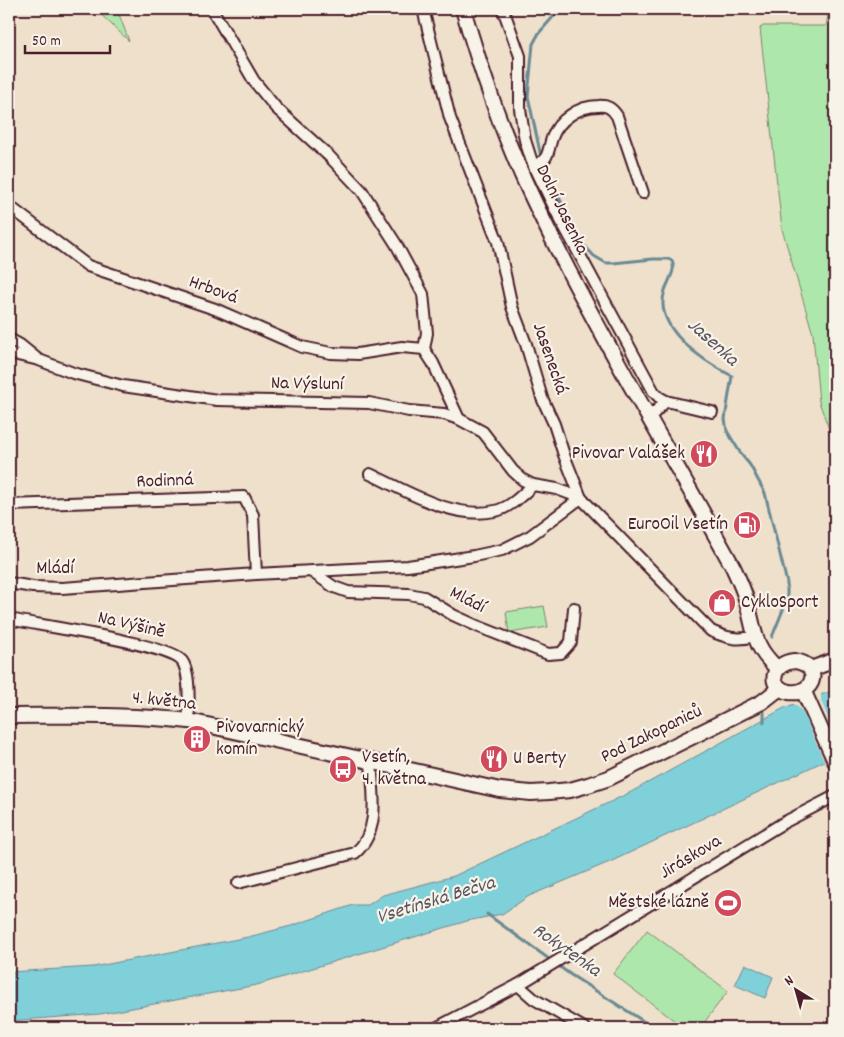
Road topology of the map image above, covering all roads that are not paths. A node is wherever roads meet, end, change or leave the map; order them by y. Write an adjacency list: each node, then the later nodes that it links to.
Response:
1 (212, 9): 9 (street)
2 (423, 9): 18 (street, Jasenecká)
3 (463, 9): 14 (street, Dolní Jasenka)
4 (503, 9): 5 (street, Dolní Jasenka)
5 (539, 164): 6 (street, Dolní Jasenka); 12 (street, Dolní Jasenka)
6 (643, 193)
7 (9, 206): 9 (street, Hrbová)
8 (9, 339): 11 (street)
9 (424, 349): 15 (street)
10 (9, 353): 11 (street, Na Výsluní)
11 (39, 360): 15 (street, Na Výsluní)
12 (666, 401): 13 (street); 14 (street)
13 (712, 412)
14 (650, 417): 25 (street, Dolní Jasenka)
15 (459, 419): 17 (street, Na Výsluní)
16 (370, 474): 17 (street)
17 (533, 485): 18 (street, Na Výsluní)
18 (581, 498): 20 (street, Mládí); 25 (street, Jasenecká)
19 (9, 505): 21 (street, Rodinná)
20 (312, 572): 21 (street, Mládí); 23 (street, Mládí)
21 (256, 574): 22 (street, Mládí)
22 (9, 583)
23 (574, 608)
24 (9, 619): 32 (street, Na Výšině)
25 (755, 636): 27 (street, Dolní Jasenka)
26 (835, 660): 28 (street)
27 (777, 668): 28 (street); 29 (street)
28 (811, 670): 30 (street)
29 (780, 688): 30 (street); 35 (street, Pod Zakopaniců)
30 (805, 692): 33 (street)
31 (9, 716): 32 (street, 4. května)
32 (189, 721): 34 (street, 4. května)
33 (835, 761)
34 (371, 763): 35 (street, 4. května); 37 (street)
35 (531, 793)
36 (835, 796): 38 (street, Jiráskova)
37 (238, 883)
38 (518, 985): 39 (street, Jiráskova); 40 (street)
39 (436, 1028)
40 (584, 1028)

